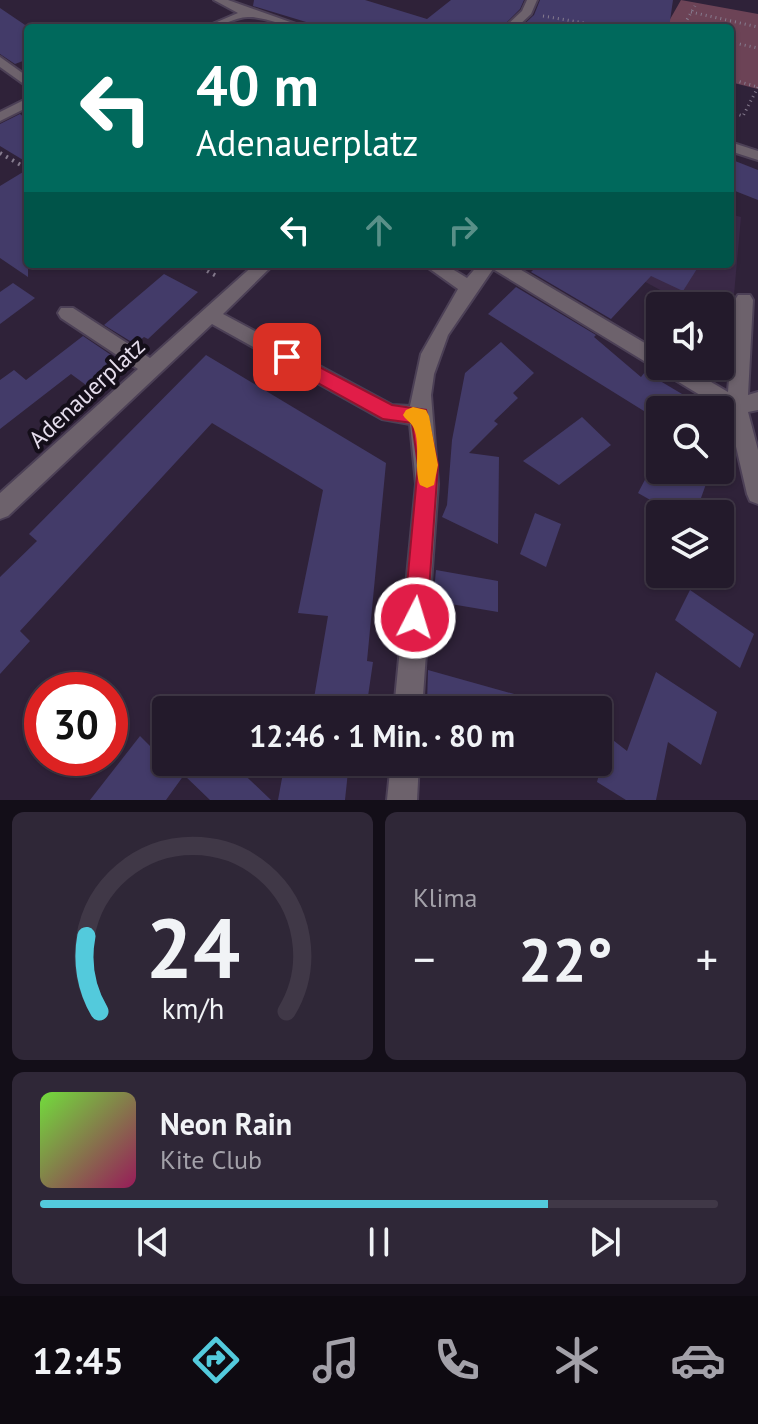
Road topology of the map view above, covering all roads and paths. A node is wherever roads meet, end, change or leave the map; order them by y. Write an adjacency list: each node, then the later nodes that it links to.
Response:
1 (219, 0): 5 (street)
2 (529, 6): 8 (street); 9 (path)
3 (695, 6): 4 (path)
4 (691, 12): 10 (path); 11 (path)
5 (247, 13): 6 (street); 7 (street)
6 (219, 24)
7 (287, 24)
8 (513, 24)
9 (599, 24)
10 (684, 24)
11 (758, 27)
12 (734, 43): 13 (path)
13 (758, 48)
14 (0, 61): 15 (street)
15 (24, 80)
16 (734, 80): 17 (path)
17 (758, 87): 19 (path)
18 (24, 104): 20 (street)
19 (734, 113)
20 (0, 117)
21 (734, 147): 23 (street)
22 (0, 153): 24 (path)
23 (758, 156)
24 (24, 167)
25 (262, 268): 32 (street, Adenauerplatz)
26 (437, 268): 29 (street)
27 (485, 268): 29 (street)
28 (505, 268): 33 (street)
29 (468, 287): 38 (street)
30 (744, 300): 37 (street)
31 (67, 313): 34 (street)
32 (210, 315): 34 (street, Adenauerplatz); 38 (street)
33 (646, 353)
34 (152, 369): 40 (street, Adenauerplatz)
35 (692, 380): 37 (street)
36 (758, 401): 37 (street)
37 (737, 407): 39 (street)
38 (420, 416): 41 (street)
39 (758, 494)
40 (0, 508)
41 (409, 696)
42 (404, 776): 43 (street)
43 (402, 800)

